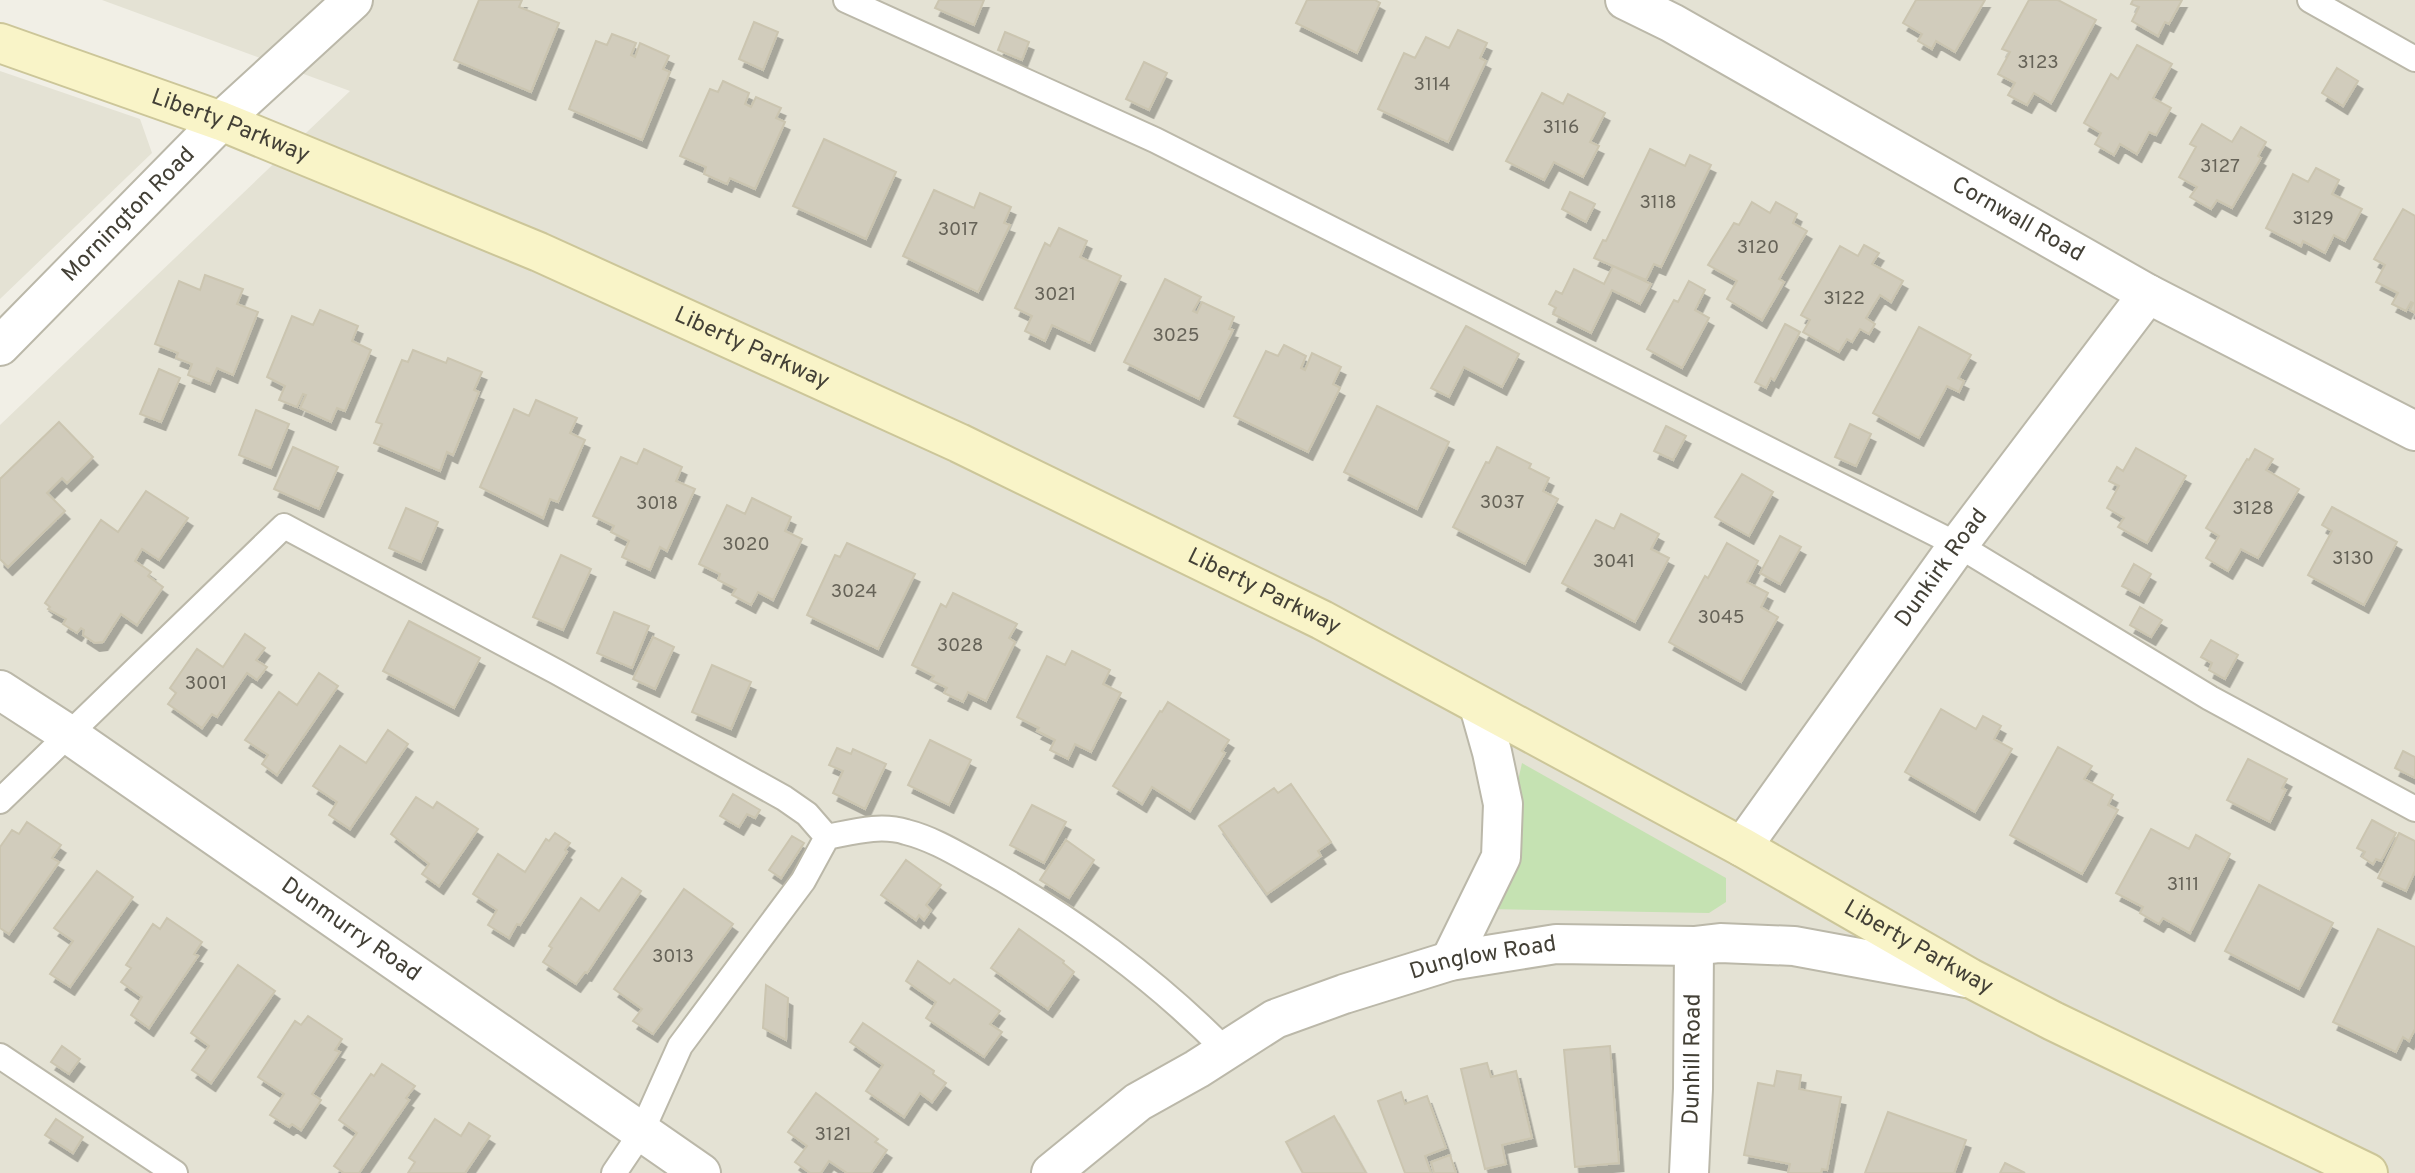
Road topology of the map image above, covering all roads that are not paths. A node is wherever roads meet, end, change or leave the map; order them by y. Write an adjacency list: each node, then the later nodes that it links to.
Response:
1 (354, 0): 7 (street, Mornington Road)
2 (846, 0): 11 (lane)
3 (1625, 0): 8 (street, Cornwall Road)
4 (2310, 0): 6 (lane)
5 (0, 43): 7 (street, Liberty Parkway)
6 (2415, 59)
7 (221, 121): 9 (street, Mornington Road); 13 (street, Liberty Parkway)
8 (2148, 294): 10 (street, Cornwall Road); 11 (street, Dunkirk Road)
9 (0, 346)
10 (2415, 431)
11 (1958, 545): 16 (lane); 18 (street, Dunkirk Road)
12 (0, 690): 14 (street, Dunmurry Road)
13 (1479, 706): 18 (street, Liberty Parkway); 20 (street)
14 (68, 734): 15 (lane); 17 (lane); 24 (street, Dunmurry Road)
15 (0, 801)
16 (2415, 809)
17 (827, 837): 22 (lane); 24 (lane)
18 (1742, 847): 21 (street, Liberty Parkway)
19 (1694, 946): 20 (street, Dunglow Road); 21 (street, Dunglow Road); 29 (street, Dunhill Road)
20 (1450, 961): 22 (street, Dunglow Road)
21 (1970, 978): 30 (street, Liberty Parkway)
22 (1226, 1051): 28 (street, Dunglow Road)
23 (0, 1056): 25 (lane)
24 (641, 1133): 26 (lane); 27 (street, Dunmurry Road)
25 (175, 1173)
26 (614, 1173)
27 (701, 1173)
28 (1051, 1173)
29 (1689, 1173)
30 (2368, 1173)

